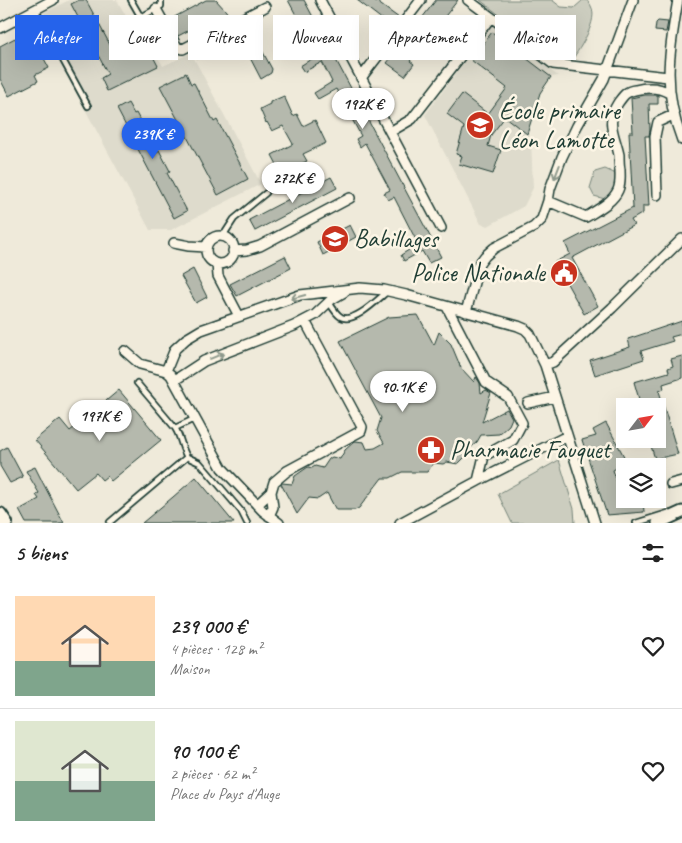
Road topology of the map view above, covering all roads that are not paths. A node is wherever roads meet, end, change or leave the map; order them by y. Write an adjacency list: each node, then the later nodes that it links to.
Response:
1 (53, 0): 10 (street)
2 (131, 0): 11 (lane)
3 (161, 0): 11 (lane)
4 (320, 0): 16 (street)
5 (421, 0): 16 (street)
6 (468, 0): 12 (street)
7 (633, 0): 14 (street)
8 (678, 0): 15 (street)
9 (265, 7): 11 (street)
10 (36, 9): 13 (street); 18 (lane)
11 (156, 9)
12 (491, 18): 14 (street); 21 (street)
13 (0, 28)
14 (607, 71): 15 (street); 26 (street, one-way to 26)
15 (668, 77): 17 (street)
16 (361, 78): 21 (street)
17 (669, 92): 19 (street); 26 (street)
18 (88, 106)
19 (673, 115): 20 (street); 24 (street)
20 (680, 127): 22 (street)
21 (390, 132): 27 (street)
22 (682, 140)
23 (266, 193): 28 (lane)
24 (657, 195)
25 (350, 198): 32 (street)
26 (548, 201): 38 (street)
27 (441, 228)
28 (223, 236): 31 (street); 32 (street)
29 (682, 239): 42 (street)
30 (174, 243): 31 (street)
31 (206, 247): 33 (street)
32 (233, 250): 33 (street)
33 (217, 264): 39 (street)
34 (346, 290): 35 (street); 36 (street); 39 (street, one-way to 39)
35 (388, 291): 36 (lane); 37 (street)
36 (329, 302): 40 (street)
37 (447, 307): 38 (street); 52 (street)
38 (466, 312): 42 (street)
39 (239, 316): 43 (street)
40 (305, 320): 44 (street, one-way to 40); 55 (street)
41 (125, 351): 43 (street)
42 (545, 365): 46 (street)
43 (166, 371): 44 (street)
44 (176, 380): 48 (street)
45 (137, 383): 49 (lane)
46 (555, 398): 47 (street); 50 (street)
47 (528, 402)
48 (195, 418): 49 (lane); 56 (street)
49 (175, 428): 51 (lane)
50 (567, 436): 52 (street); 65 (street)
51 (187, 456): 60 (lane); 62 (lane)
52 (478, 480): 64 (street)
53 (682, 481): 54 (street)
54 (671, 484)
55 (271, 492): 56 (street); 59 (street)
56 (257, 505): 59 (street)
57 (682, 511): 66 (lane); 67 (street)
58 (0, 514): 61 (main road)
59 (269, 516): 63 (street)
60 (110, 522)
61 (5, 523)
62 (247, 523)
63 (279, 523)
64 (400, 523)
65 (595, 523)
66 (636, 523)
67 (658, 523)

